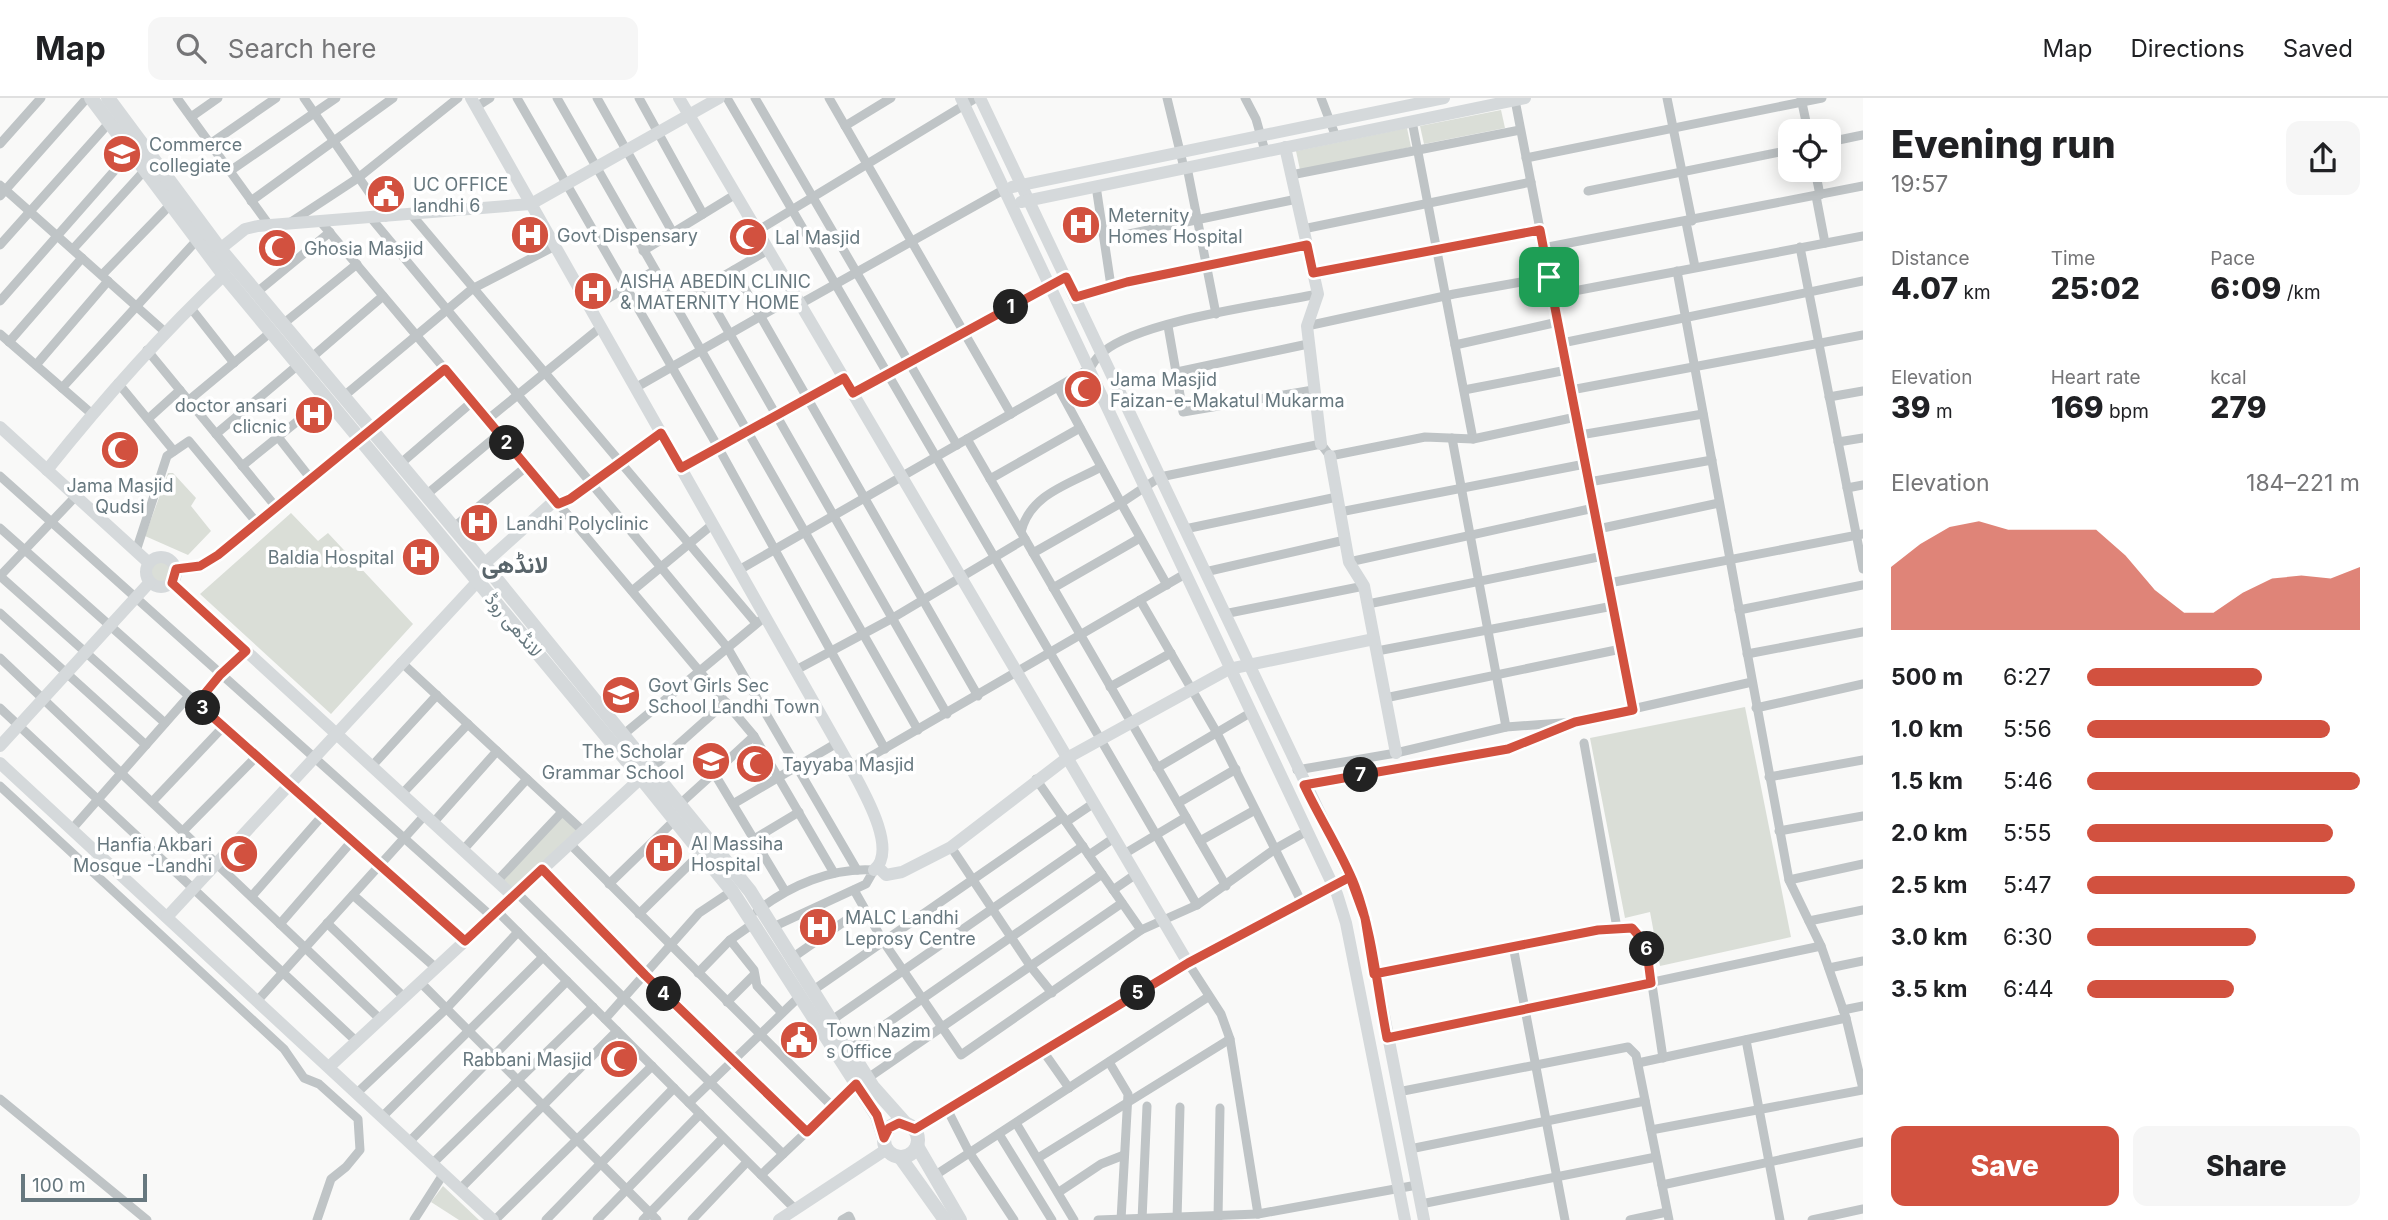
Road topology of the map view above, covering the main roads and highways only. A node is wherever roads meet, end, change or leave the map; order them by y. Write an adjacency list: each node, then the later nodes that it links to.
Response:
1 (89, 98): 3 (main road, لانڈھی روڈ)
2 (108, 98): 3 (main road, لانڈھی روڈ)
3 (277, 328): 4 (main road, لانڈھی روڈ); 4 (main road, لانڈھی روڈ)
4 (647, 773): 5 (main road, لانڈھی روڈ); 5 (main road, لانڈھی روڈ)
5 (755, 916): 6 (main road, لانڈھی روڈ); 6 (main road, لانڈھی روڈ)
6 (806, 993): 7 (main road, لانڈھی روڈ); 7 (main road, لانڈھی روڈ)
7 (862, 1081): 8 (main road, لانڈھی روڈ); 9 (main road, لانڈھی روڈ)
8 (910, 1126): 9 (main road); 10 (main road)
9 (886, 1143): 11 (main road)
10 (918, 1146): 11 (main road); 13 (main road)
11 (900, 1157): 12 (main road)
12 (945, 1220)
13 (960, 1220)

